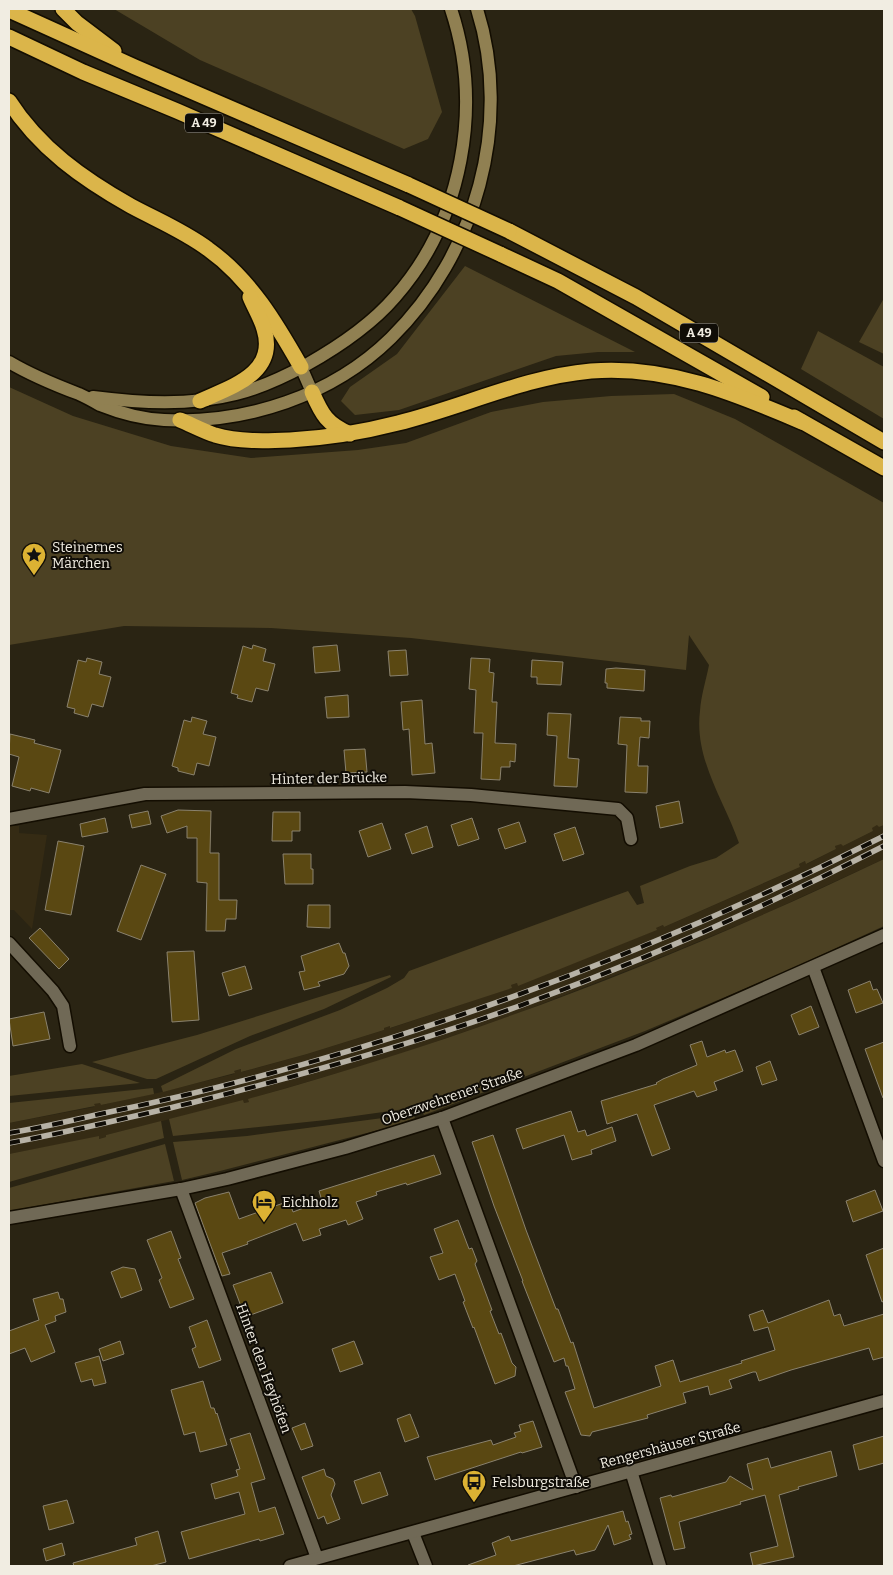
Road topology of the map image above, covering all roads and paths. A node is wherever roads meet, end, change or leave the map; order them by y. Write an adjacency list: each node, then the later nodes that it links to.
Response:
1 (63, 9): 6 (highway)
2 (451, 9): 10 (main road)
3 (476, 9): 11 (main road)
4 (9, 10): 6 (highway, A 49)
5 (9, 37): 15 (highway, A 49, bridge)
6 (136, 67): 17 (highway, A 49, bridge)
7 (9, 100): 8 (highway)
8 (240, 278): 10 (highway); 13 (highway)
9 (9, 362): 12 (main road)
10 (301, 367): 11 (main road); 13 (main road)
11 (312, 392): 14 (main road); 16 (highway)
12 (81, 395): 13 (main road); 14 (main road)
13 (200, 400)
14 (180, 420): 16 (highway)
15 (802, 422): 16 (highway); 18 (highway, A 49)
16 (350, 434)
17 (884, 442)
18 (884, 468)
19 (9, 818): 20 (street, Hinter der Brücke)
20 (630, 839)
21 (884, 935): 23 (street, Oberzwehrener Straße)
22 (9, 943): 24 (street)
23 (813, 967): 25 (street, Oberzwehrener Straße); 26 (street)
24 (70, 1046)
25 (442, 1118): 27 (street, Oberzwehrener Straße); 31 (street)
26 (884, 1161)
27 (181, 1190): 28 (street, Oberzwehrener Straße); 33 (street, Hinter den Heyhöfen)
28 (9, 1218)
29 (884, 1400): 30 (street, Rengershäuser Straße)
30 (631, 1471): 31 (street, Rengershäuser Straße); 36 (street)
31 (576, 1487): 32 (street, Rengershäuser Straße)
32 (413, 1533): 33 (street, Rengershäuser Straße); 35 (street)
33 (318, 1558): 34 (street, Rengershäuser Straße)
34 (290, 1566)
35 (426, 1566)
36 (660, 1566)

